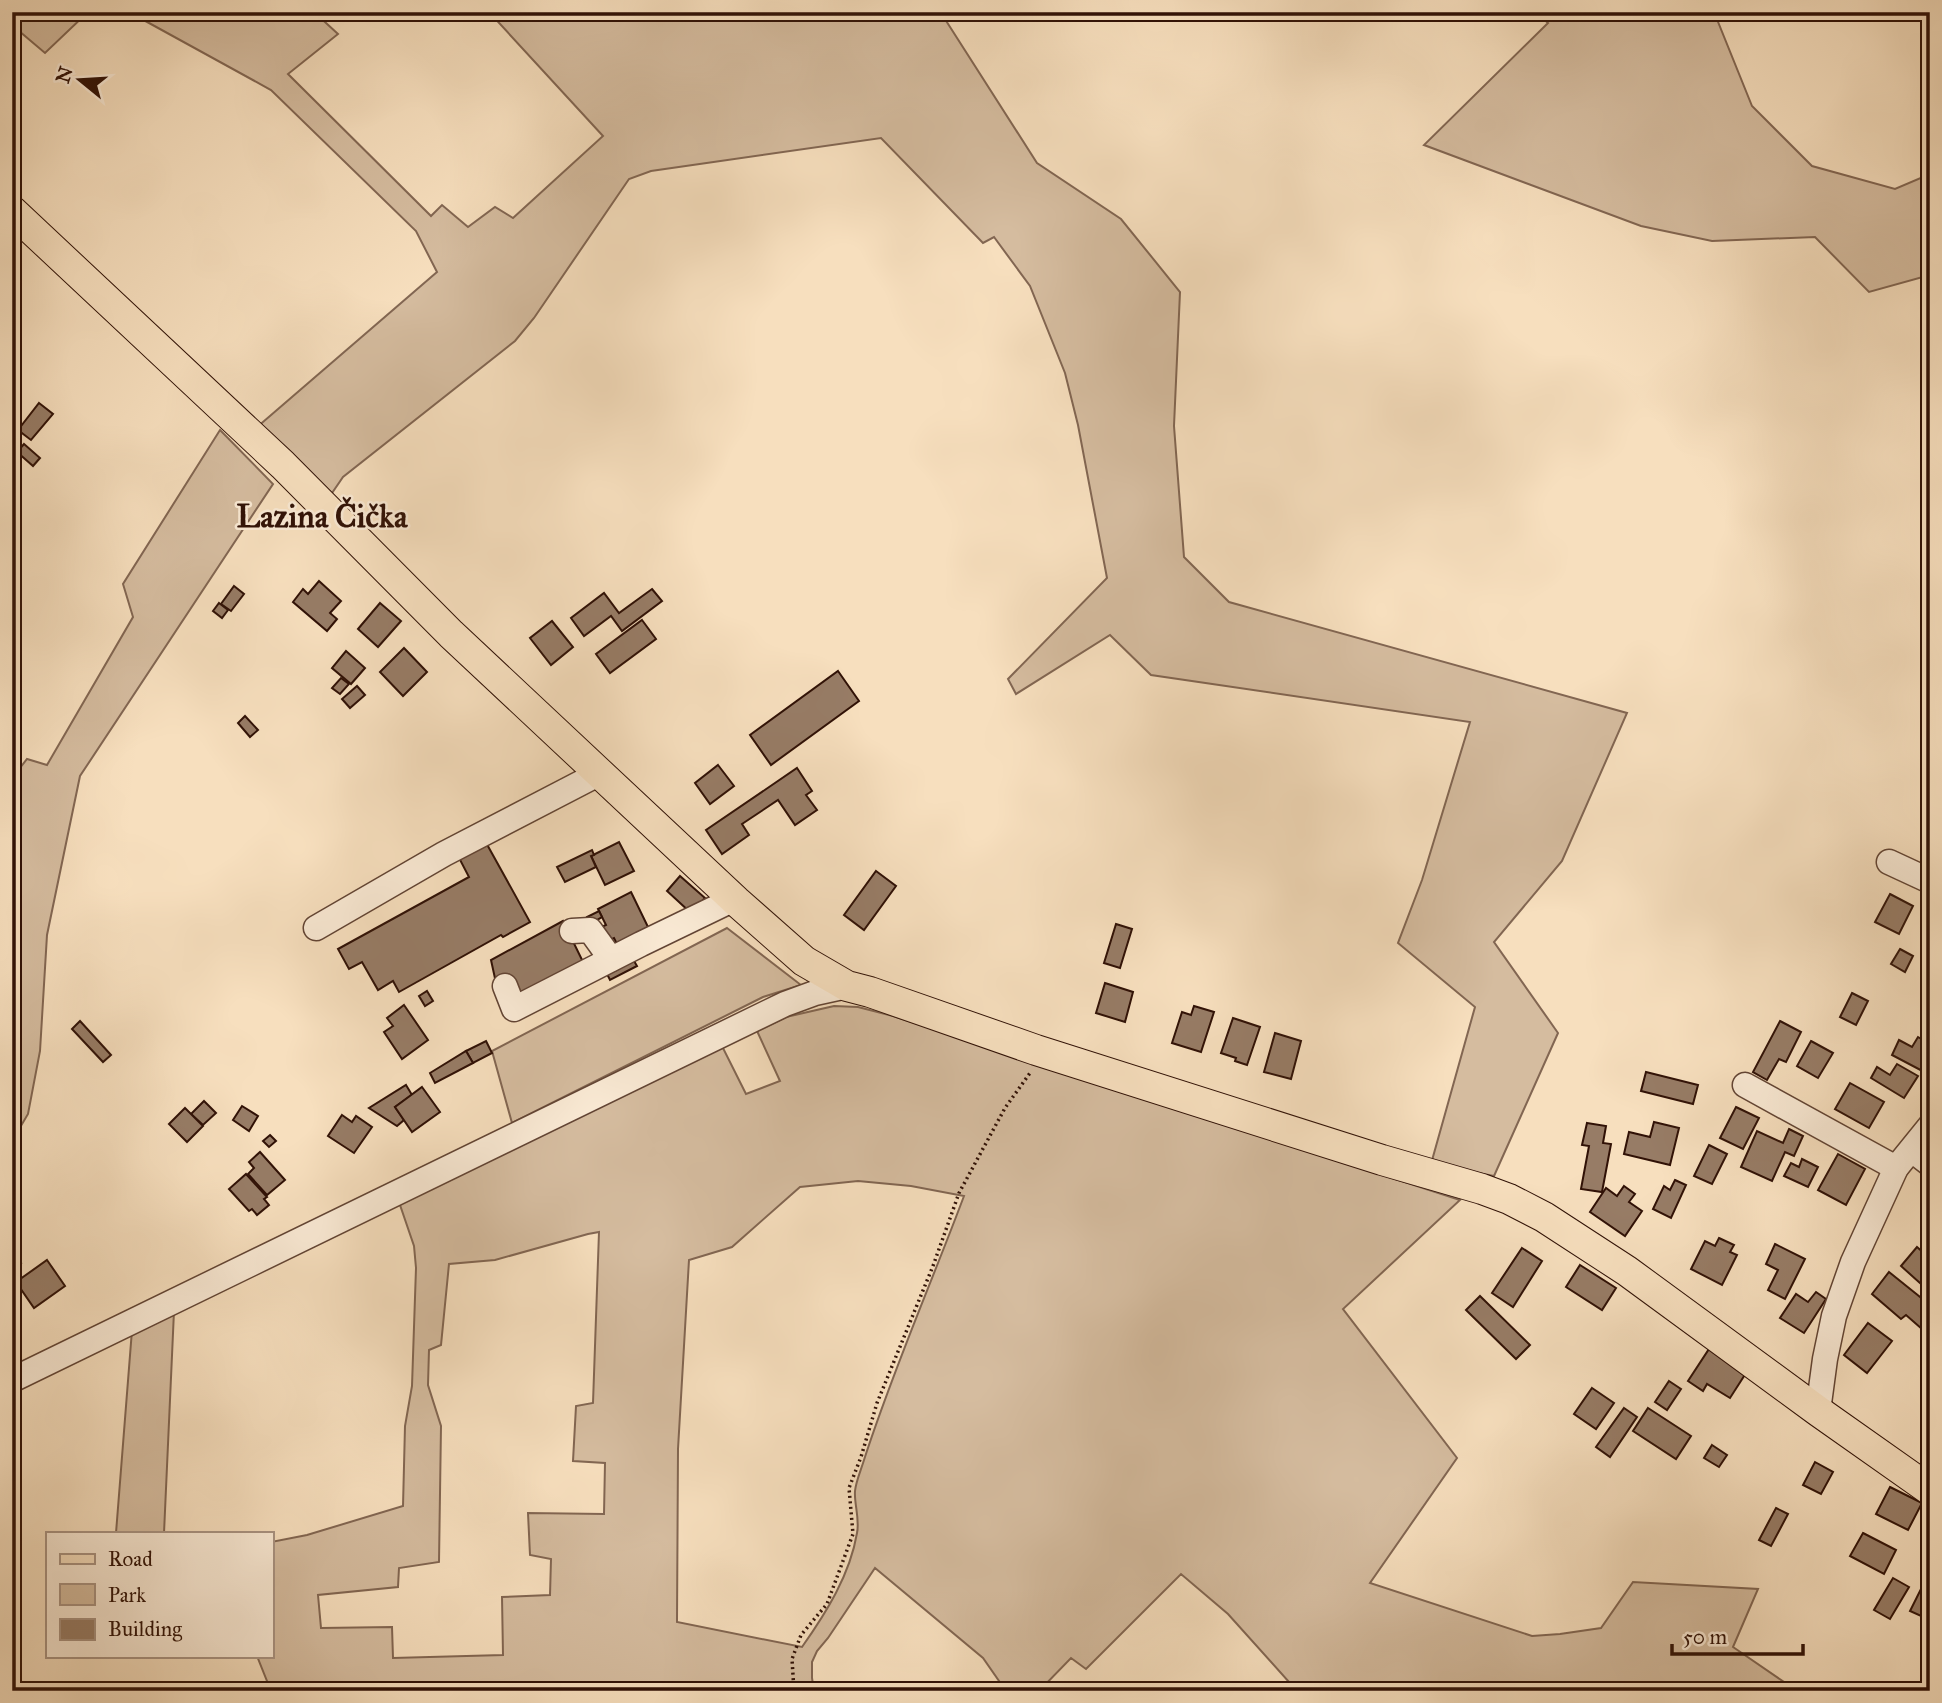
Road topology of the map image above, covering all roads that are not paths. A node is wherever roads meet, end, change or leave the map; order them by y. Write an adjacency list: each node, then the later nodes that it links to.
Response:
1 (12, 211): 2 (main road)
2 (600, 773): 5 (main road); 6 (street)
3 (1889, 862): 4 (street)
4 (1930, 881)
5 (734, 899): 8 (street); 10 (main road)
6 (316, 928)
7 (572, 932): 8 (street)
8 (611, 959): 9 (street)
9 (505, 986)
10 (847, 986): 14 (street); 15 (main road)
11 (1745, 1084): 13 (street)
12 (1930, 1126): 13 (street)
13 (1913, 1161): 15 (street)
14 (12, 1380)
15 (1818, 1411): 16 (main road)
16 (1930, 1490)

